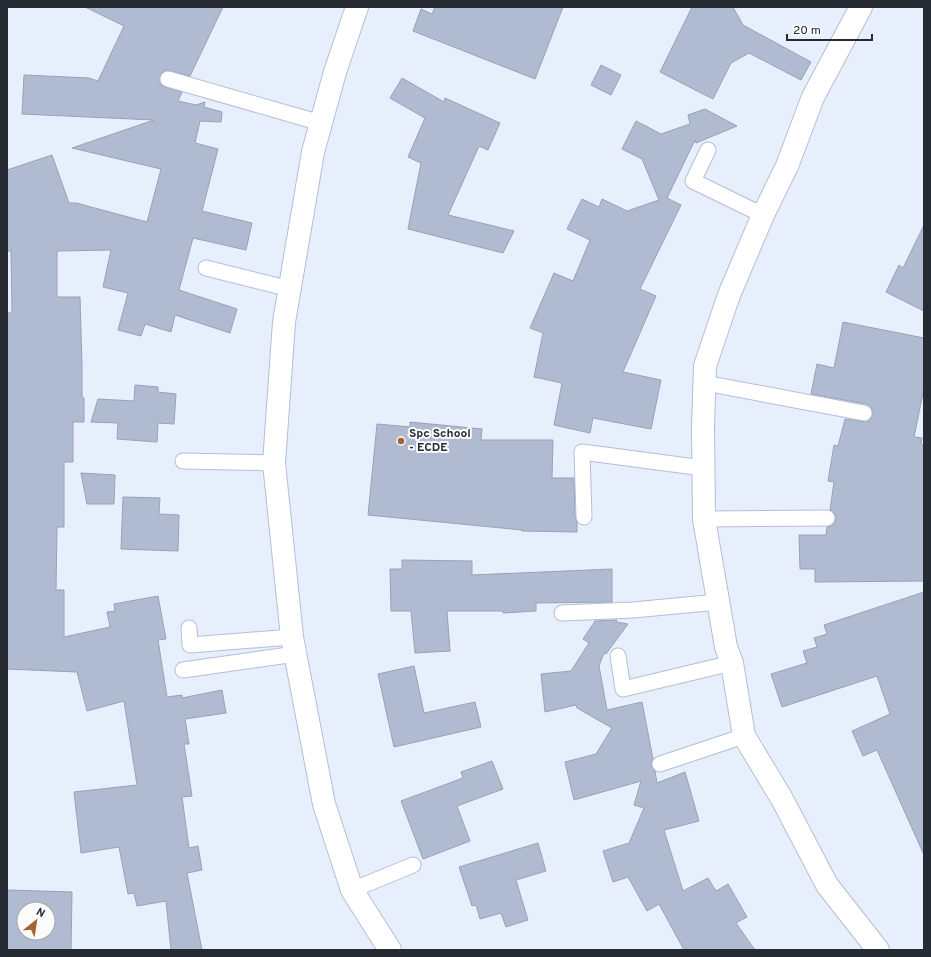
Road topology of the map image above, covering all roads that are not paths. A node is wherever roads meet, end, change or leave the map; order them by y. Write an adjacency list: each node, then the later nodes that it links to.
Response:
1 (357, 7): 4 (street)
2 (861, 7): 6 (street)
3 (168, 79): 4 (lane)
4 (321, 123): 8 (street)
5 (708, 150): 6 (lane)
6 (763, 215): 9 (street)
7 (206, 268): 8 (lane)
8 (290, 289): 12 (street)
9 (705, 383): 10 (lane); 13 (street)
10 (864, 413)
11 (183, 461): 12 (lane)
12 (274, 463): 20 (street)
13 (703, 468): 14 (lane); 16 (street)
14 (584, 517)
15 (827, 518): 16 (lane)
16 (704, 519): 17 (street)
17 (718, 602): 18 (lane); 22 (street)
18 (562, 613)
19 (189, 628): 20 (lane)
20 (294, 646): 23 (lane); 27 (street)
21 (618, 656): 22 (lane)
22 (732, 663): 24 (street)
23 (184, 670)
24 (744, 736): 25 (lane); 29 (street)
25 (660, 764)
26 (413, 865): 27 (lane)
27 (352, 890): 28 (street)
28 (390, 950)
29 (878, 950)

